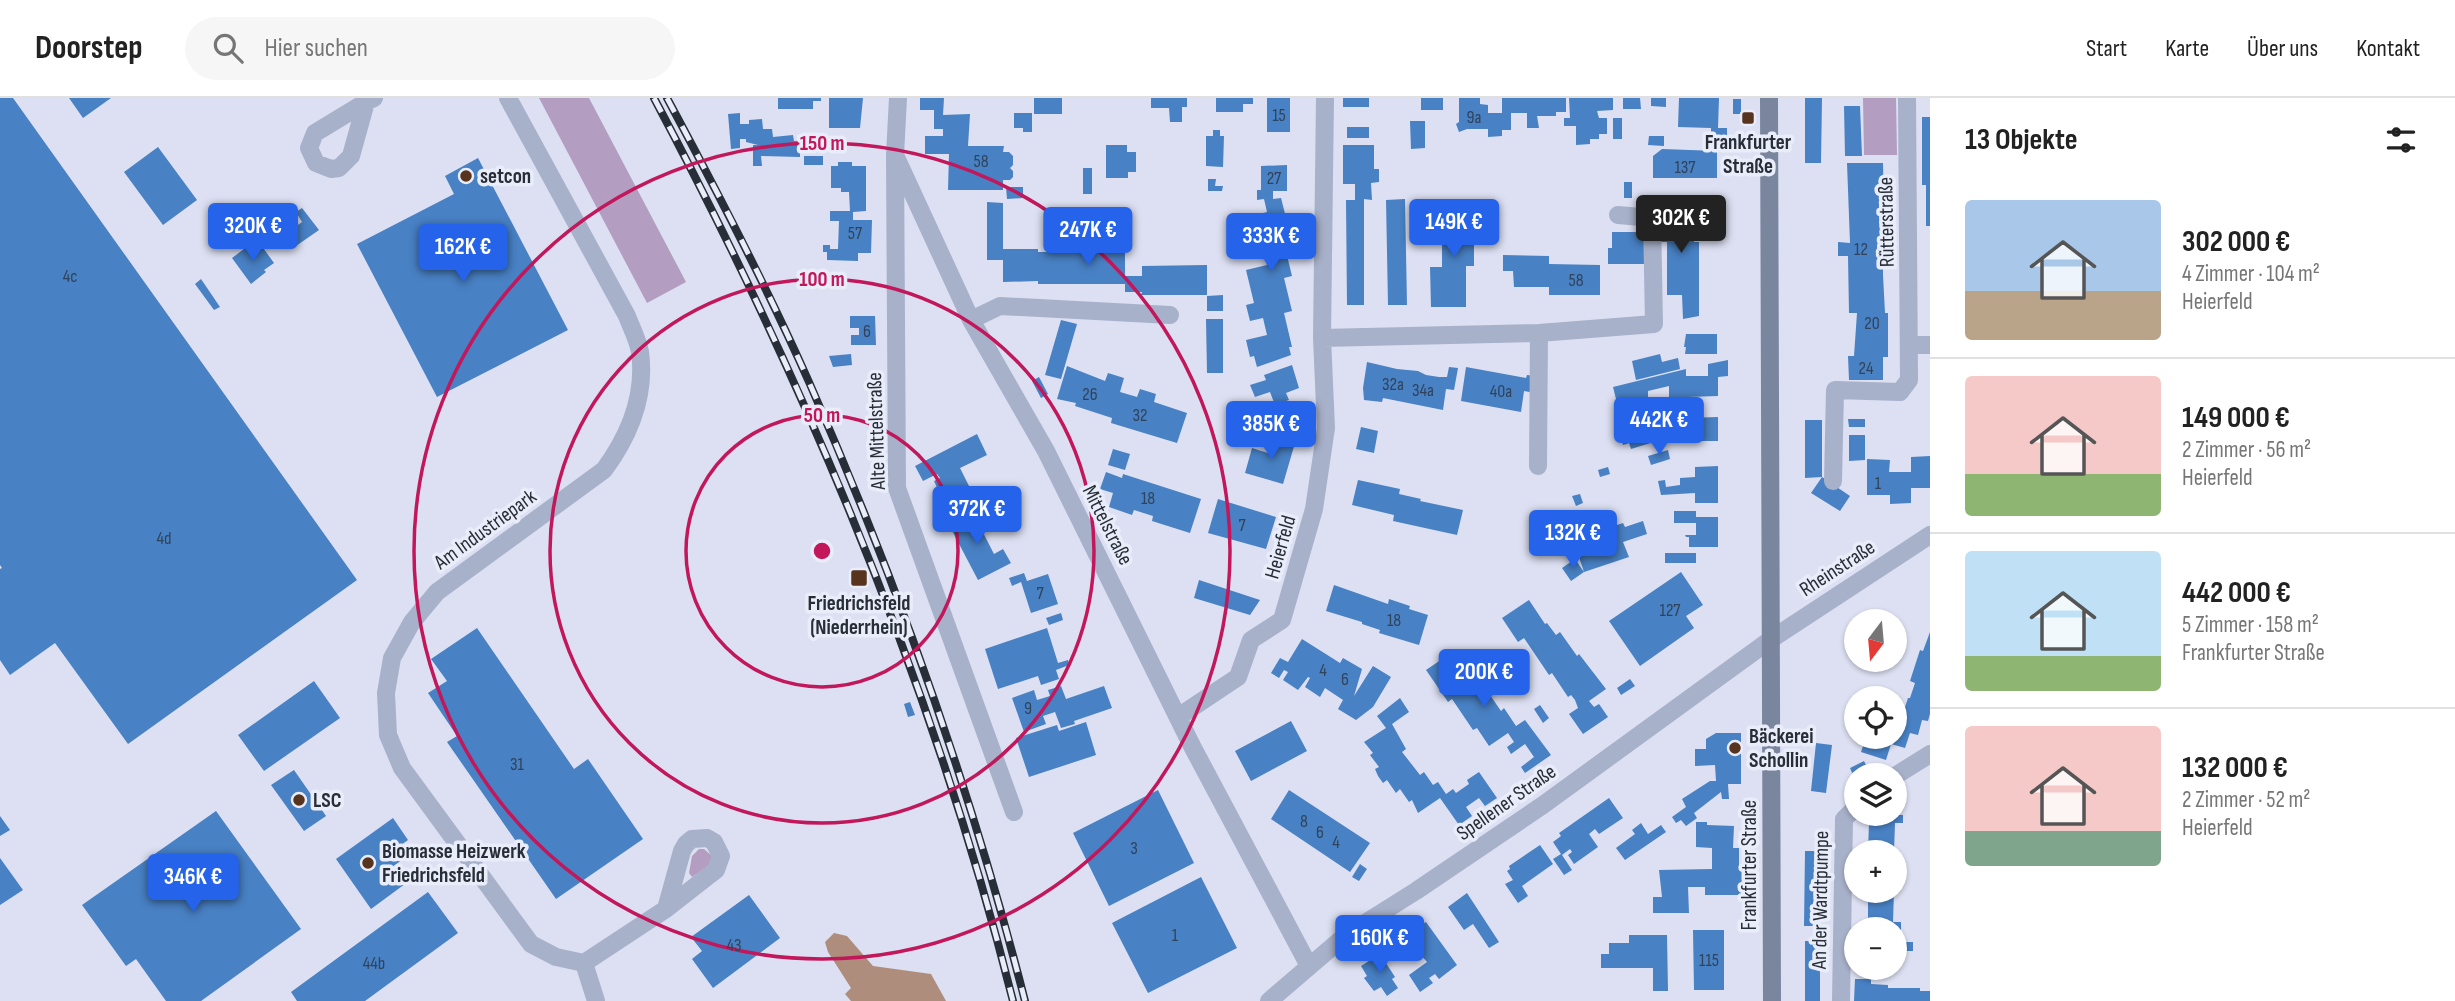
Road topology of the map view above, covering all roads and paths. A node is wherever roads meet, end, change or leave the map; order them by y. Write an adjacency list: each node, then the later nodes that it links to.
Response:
1 (508, 98): 24 (street, Am Industriepark)
2 (898, 98): 6 (street, Mittelstraße)
3 (1325, 98): 11 (street, Heierfeld)
4 (1769, 98): 17 (main road, Frankfurter Straße)
5 (1907, 98): 12 (street, Rütterstraße)
6 (895, 155): 9 (street, Mittelstraße); 21 (street, Alte Mittelstraße)
7 (1618, 215): 10 (street)
8 (1170, 315): 9 (street)
9 (971, 320): 18 (street, Mittelstraße)
10 (1539, 333): 11 (street); 14 (street)
11 (1322, 338): 18 (street, Heierfeld)
12 (1910, 345): 13 (street); 15 (street, Rütterstraße)
13 (1930, 345)
14 (1538, 466)
15 (1833, 481)
16 (1930, 536): 17 (street, Rheinstraße)
17 (1770, 640): 25 (street, Spellener Straße); 28 (main road, Frankfurter Straße)
18 (1178, 717): 25 (street, Mittelstraße)
19 (1930, 754): 20 (street)
20 (1907, 768)
21 (1014, 812)
22 (1844, 818): 29 (street, An der Wardtpumpe)
23 (666, 909): 24 (street)
24 (584, 963): 26 (street)
25 (1309, 966): 27 (street, Spellener Straße)
26 (596, 1001)
27 (1269, 1001)
28 (1772, 1001)
29 (1841, 1001)

